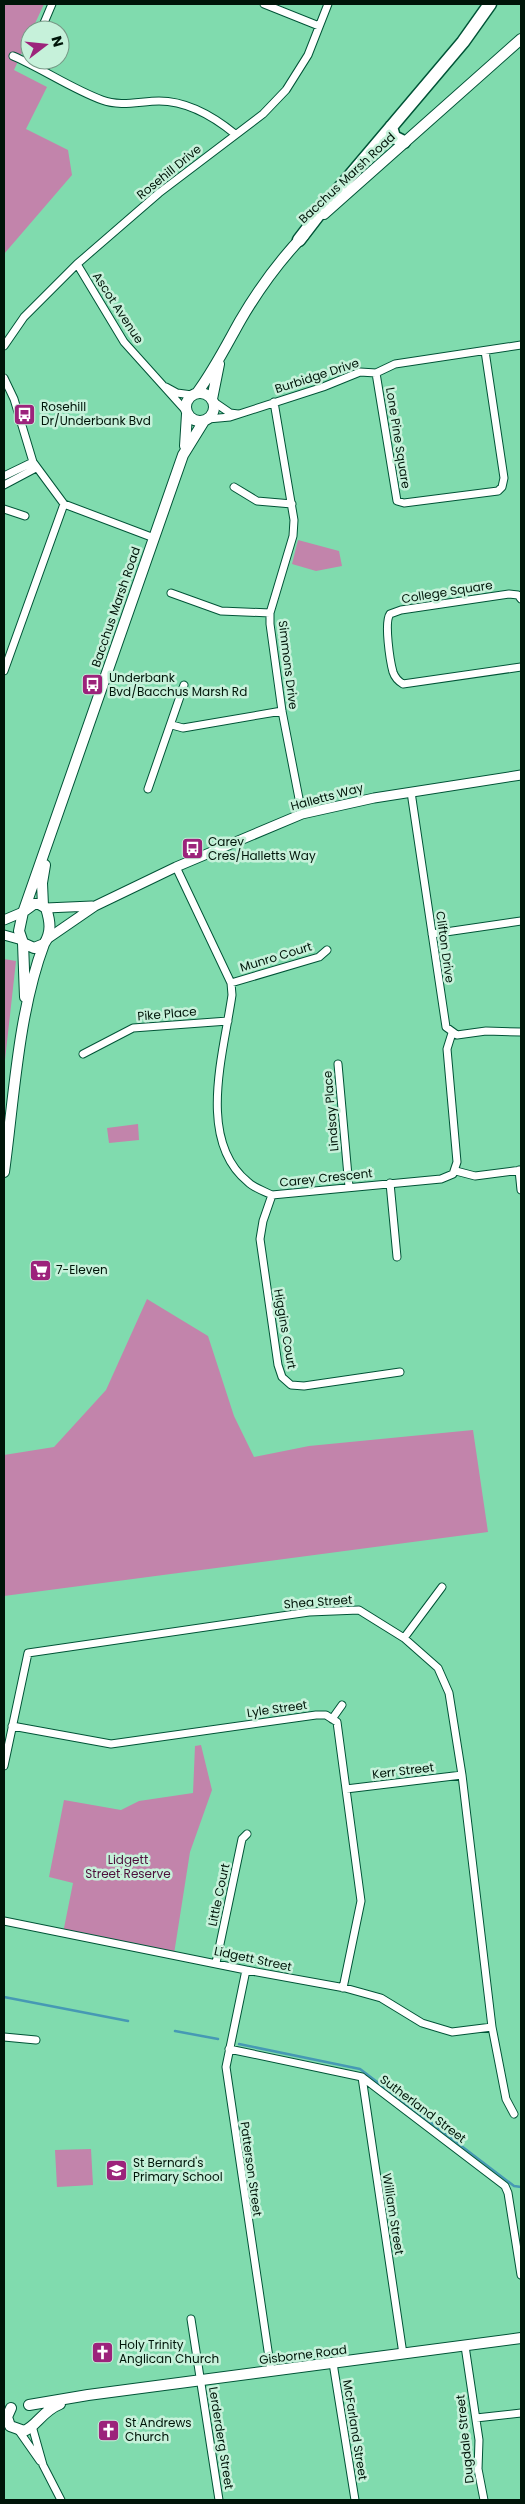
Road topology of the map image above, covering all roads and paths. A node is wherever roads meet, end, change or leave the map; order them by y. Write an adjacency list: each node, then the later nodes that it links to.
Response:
1 (52, 4): 5 (street)
2 (264, 4): 6 (street)
3 (328, 4): 6 (street, Rosehill Drive)
4 (490, 4): 11 (highway)
5 (45, 20)
6 (319, 26): 12 (street, Rosehill Drive)
7 (521, 39): 13 (main road, Bacchus Marsh Road)
8 (13, 56): 9 (street)
9 (20, 57)
10 (48, 70): 12 (street)
11 (392, 127): 13 (highway); 14 (highway)
12 (234, 134): 15 (street, Rosehill Drive)
13 (404, 142): 14 (main road, Bacchus Marsh Road)
14 (299, 240): 19 (main road, Bacchus Marsh Road)
15 (77, 264): 17 (street, Rosehill Drive); 22 (street, Ascot Avenue)
16 (521, 345): 18 (street, Burbidge Drive)
17 (4, 346)
18 (485, 351): 20 (street, Burbidge Drive); 20 (street, Lone Pine Square)
19 (220, 361): 23 (main road, Bacchus Marsh Road); 24 (main road, Bacchus Marsh Road)
20 (376, 373): 25 (street, Burbidge Drive)
21 (4, 378): 30 (street)
22 (163, 385): 23 (street); 26 (street, Ascot Avenue)
23 (195, 394): 24 (main road); 26 (main road)
24 (213, 401): 27 (street); 28 (main road)
25 (274, 402): 27 (street, Burbidge Drive); 35 (street, Simmons Drive)
26 (187, 412): 28 (main road); 29 (main road, Bacchus Marsh Road)
27 (238, 414): 28 (street, Burbidge Drive)
28 (206, 420): 29 (main road, Bacchus Marsh Road)
29 (183, 455): 38 (main road, Bacchus Marsh Road)
30 (35, 465): 31 (street); 32 (street); 34 (street)
31 (4, 476)
32 (4, 485)
33 (234, 487): 35 (street)
34 (64, 504): 38 (street); 43 (street)
35 (292, 504): 41 (street, Simmons Drive)
36 (4, 510): 37 (street)
37 (25, 516)
38 (154, 538): 51 (main road, Bacchus Marsh Road)
39 (171, 593): 41 (street)
40 (521, 599): 42 (street, College Square)
41 (270, 613): 45 (street, Simmons Drive)
42 (521, 667)
43 (4, 671)
44 (184, 686): 46 (street)
45 (282, 711): 46 (street); 50 (street, Simmons Drive)
46 (172, 725): 48 (street)
47 (521, 774): 49 (street, Halletts Way)
48 (148, 789)
49 (411, 792): 50 (street, Halletts Way); 58 (street, Clifton Drive)
50 (302, 814): 52 (street, Halletts Way)
51 (54, 826): 54 (main road, Bacchus Marsh Road); 55 (main road, Bacchus Marsh Road)
52 (176, 867): 53 (street, Halletts Way); 63 (street, Carey Crescent)
53 (95, 906): 54 (street, Halletts Way); 60 (street, Halletts Way)
54 (45, 907): 55 (main road); 60 (main road)
55 (24, 911): 56 (street); 61 (main road)
56 (4, 920)
57 (521, 920): 58 (street)
58 (432, 934): 67 (street, Clifton Drive)
59 (4, 935): 61 (street)
60 (45, 941): 61 (main road); 64 (main road)
61 (22, 942): 64 (main road)
62 (327, 950): 63 (street, Munro Court)
63 (231, 983): 65 (street, Carey Crescent)
64 (26, 1013): 72 (main road)
65 (228, 1021): 68 (street, Pike Place); 76 (street, Carey Crescent)
66 (521, 1032): 67 (street)
67 (452, 1033): 71 (street)
68 (84, 1054)
69 (338, 1064): 74 (street, Lindsay Place)
70 (520, 1170): 71 (street); 75 (street)
71 (456, 1171): 73 (street, Carey Crescent)
72 (4, 1172)
73 (390, 1183): 74 (street, Carey Crescent); 77 (street)
74 (349, 1187): 76 (street, Carey Crescent)
75 (521, 1190)
76 (272, 1194): 78 (street, Higgins Court)
77 (397, 1257)
78 (400, 1372)
79 (442, 1587): 80 (street)
80 (404, 1638): 83 (street, Shea Street); 85 (street, Shea Street)
81 (342, 1705): 82 (street)
82 (332, 1719): 83 (street, Lyle Street); 86 (street)
83 (12, 1726): 84 (street)
84 (4, 1766)
85 (462, 1775): 86 (street, Kerr Street); 92 (street, Shea Street)
86 (346, 1789): 91 (street)
87 (247, 1834): 89 (street, Little Court)
88 (4, 1921): 89 (street, Lidgett Street)
89 (216, 1963): 90 (street, Lidgett Street)
90 (246, 1970): 91 (street, Lidgett Street); 95 (street, Patterson Street)
91 (343, 1988): 92 (street, Lidgett Street)
92 (492, 2027): 97 (street, Shea Street)
93 (4, 2037): 94 (street)
94 (36, 2040)
95 (229, 2049): 96 (street, Sutherland Street); 104 (street, Patterson Street)
96 (362, 2077): 98 (street, Sutherland Street); 102 (street, William Street)
97 (514, 2114)
98 (521, 2275)
99 (192, 2319): 105 (street, Lerderderg Street)
100 (521, 2338): 101 (main road, Gisborne Road)
101 (465, 2346): 102 (main road, Gisborne Road); 110 (street, Dugdale Street)
102 (402, 2354): 103 (main road, Gisborne Road)
103 (333, 2363): 104 (main road, Gisborne Road); 116 (street, McFarland Street)
104 (271, 2371): 105 (main road, Gisborne Road)
105 (201, 2380): 106 (main road, Gisborne Road); 115 (street, Lerderderg Street)
106 (88, 2395): 107 (main road, Gisborne Road); 111 (main road, Gisborne Road)
107 (29, 2405): 108 (main road); 111 (main road)
108 (7, 2410): 112 (main road)
109 (521, 2413): 110 (street)
110 (476, 2418): 117 (street, Dugdale Street)
111 (34, 2424): 112 (main road); 113 (street)
112 (12, 2430): 113 (street)
113 (44, 2465): 114 (street)
114 (61, 2500)
115 (218, 2500)
116 (355, 2500)
117 (484, 2500)

